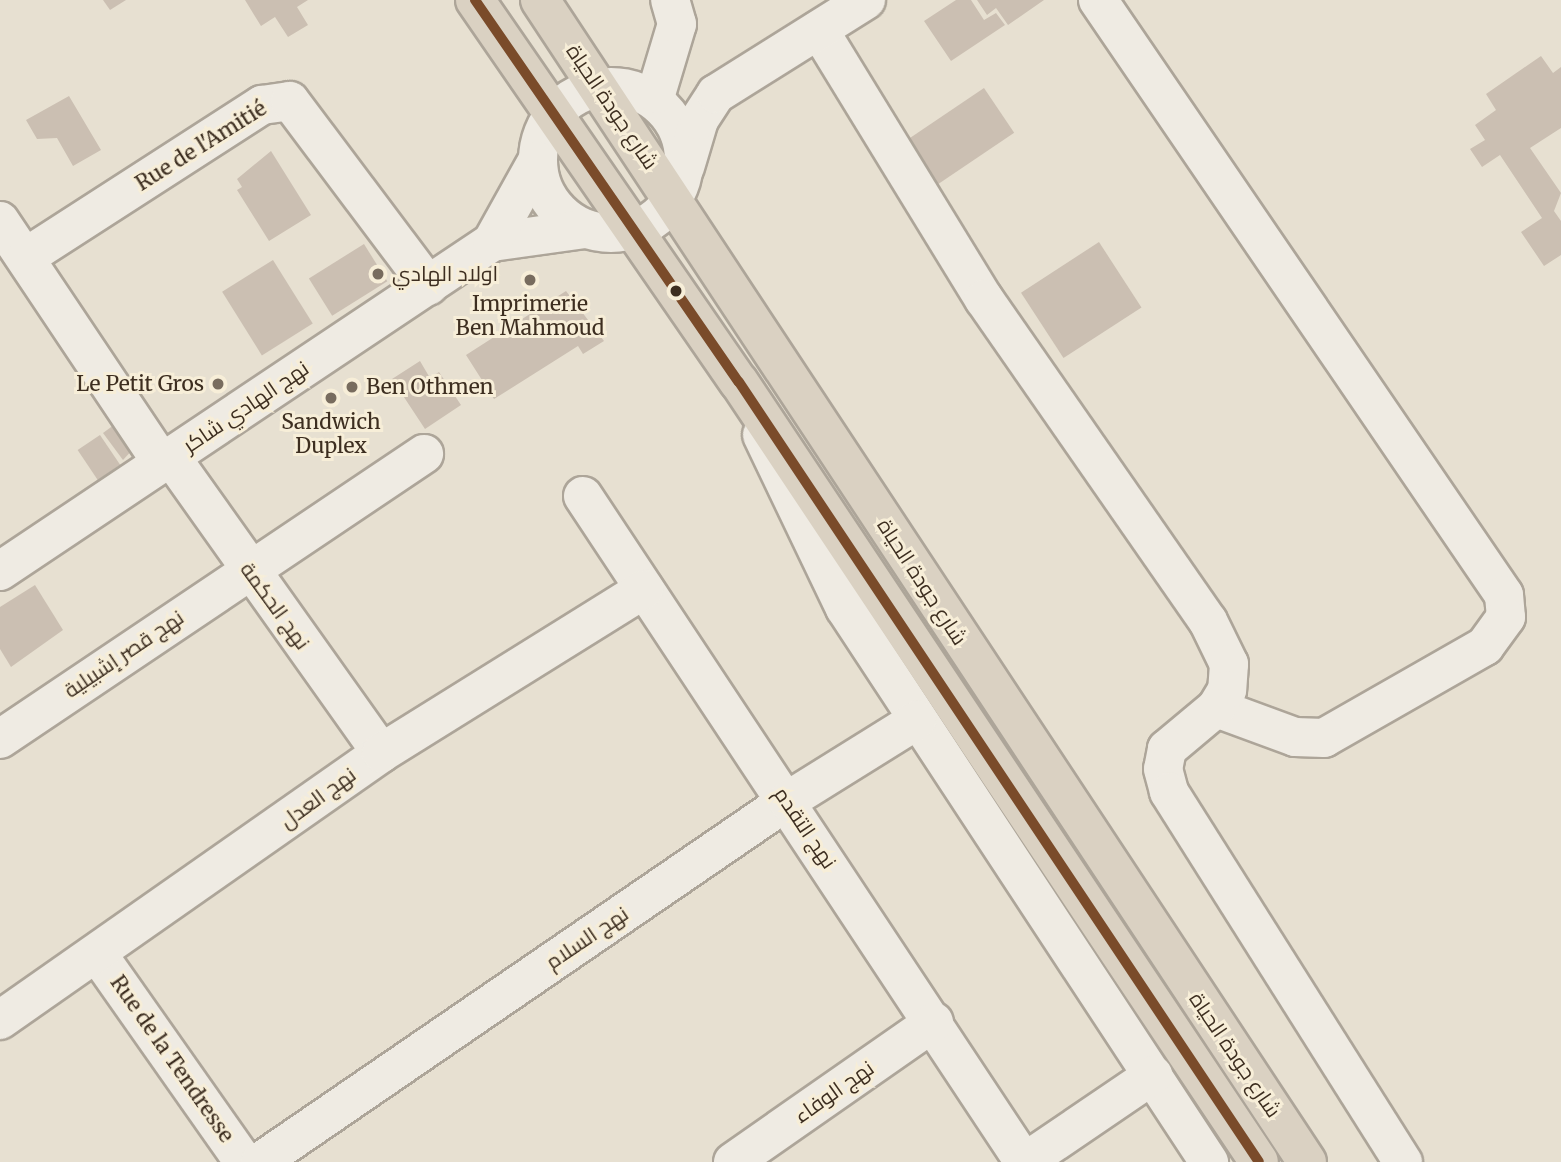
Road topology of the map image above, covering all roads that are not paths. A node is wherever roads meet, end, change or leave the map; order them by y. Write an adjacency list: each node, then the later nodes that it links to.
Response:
1 (475, 0): 9 (highway, شارع جودة الحياة)
2 (540, 0): 7 (highway, شارع جودة الحياة)
3 (670, 0): 7 (street)
4 (866, 0): 6 (street)
5 (1098, 0): 25 (street)
6 (819, 30): 8 (street); 25 (street)
7 (628, 90): 8 (street); 9 (street); 11 (highway, شارع جودة الحياة)
8 (716, 94): 11 (street)
9 (553, 114): 10 (street); 14 (highway, شارع جودة الحياة)
10 (537, 161): 13 (street); 15 (street)
11 (678, 189): 14 (street); 40 (highway, شارع جودة الحياة)
12 (0, 221): 16 (street, نهج الحكمة)
13 (585, 229): 14 (street); 15 (street)
14 (634, 230): 18 (highway, شارع جودة الحياة)
15 (492, 243): 17 (street, نهج الهادي شاكر)
16 (26, 257): 17 (street, Rue de l'Amitié); 20 (street, نهج الحكمة)
17 (429, 286): 20 (street, نهج الهادي شاكر)
18 (739, 382): 26 (street); 39 (highway, شارع جودة الحياة)
19 (424, 454): 22 (street, نهج قصر إشبيلية)
20 (167, 460): 22 (street, نهج الحكمة); 23 (street, نهج الهادي شاكر)
21 (583, 496): 24 (street, نهج التقدم)
22 (248, 569): 27 (street, نهج قصر إشبيلية); 28 (street, نهج الحكمة)
23 (0, 571)
24 (644, 589): 28 (street, نهج العدل); 29 (street, نهج التقدم)
25 (1216, 708): 41 (street)
26 (917, 720): 29 (street, نهج السلام); 33 (street)
27 (0, 739)
28 (381, 753): 30 (street, نهج العدل)
29 (787, 801): 32 (street, نهج التقدم); 35 (street, نهج السلام)
30 (99, 956): 31 (street, نهج العدل); 34 (street, Rue de la Tendresse)
31 (0, 1020)
32 (934, 1022): 36 (street, نهج الوفاء); 37 (street, نهج التقدم)
33 (1153, 1075): 37 (street); 38 (street)
34 (244, 1162)
35 (260, 1162)
36 (733, 1162)
37 (1024, 1162)
38 (1209, 1162)
39 (1259, 1162)
40 (1307, 1162)
41 (1403, 1162)

